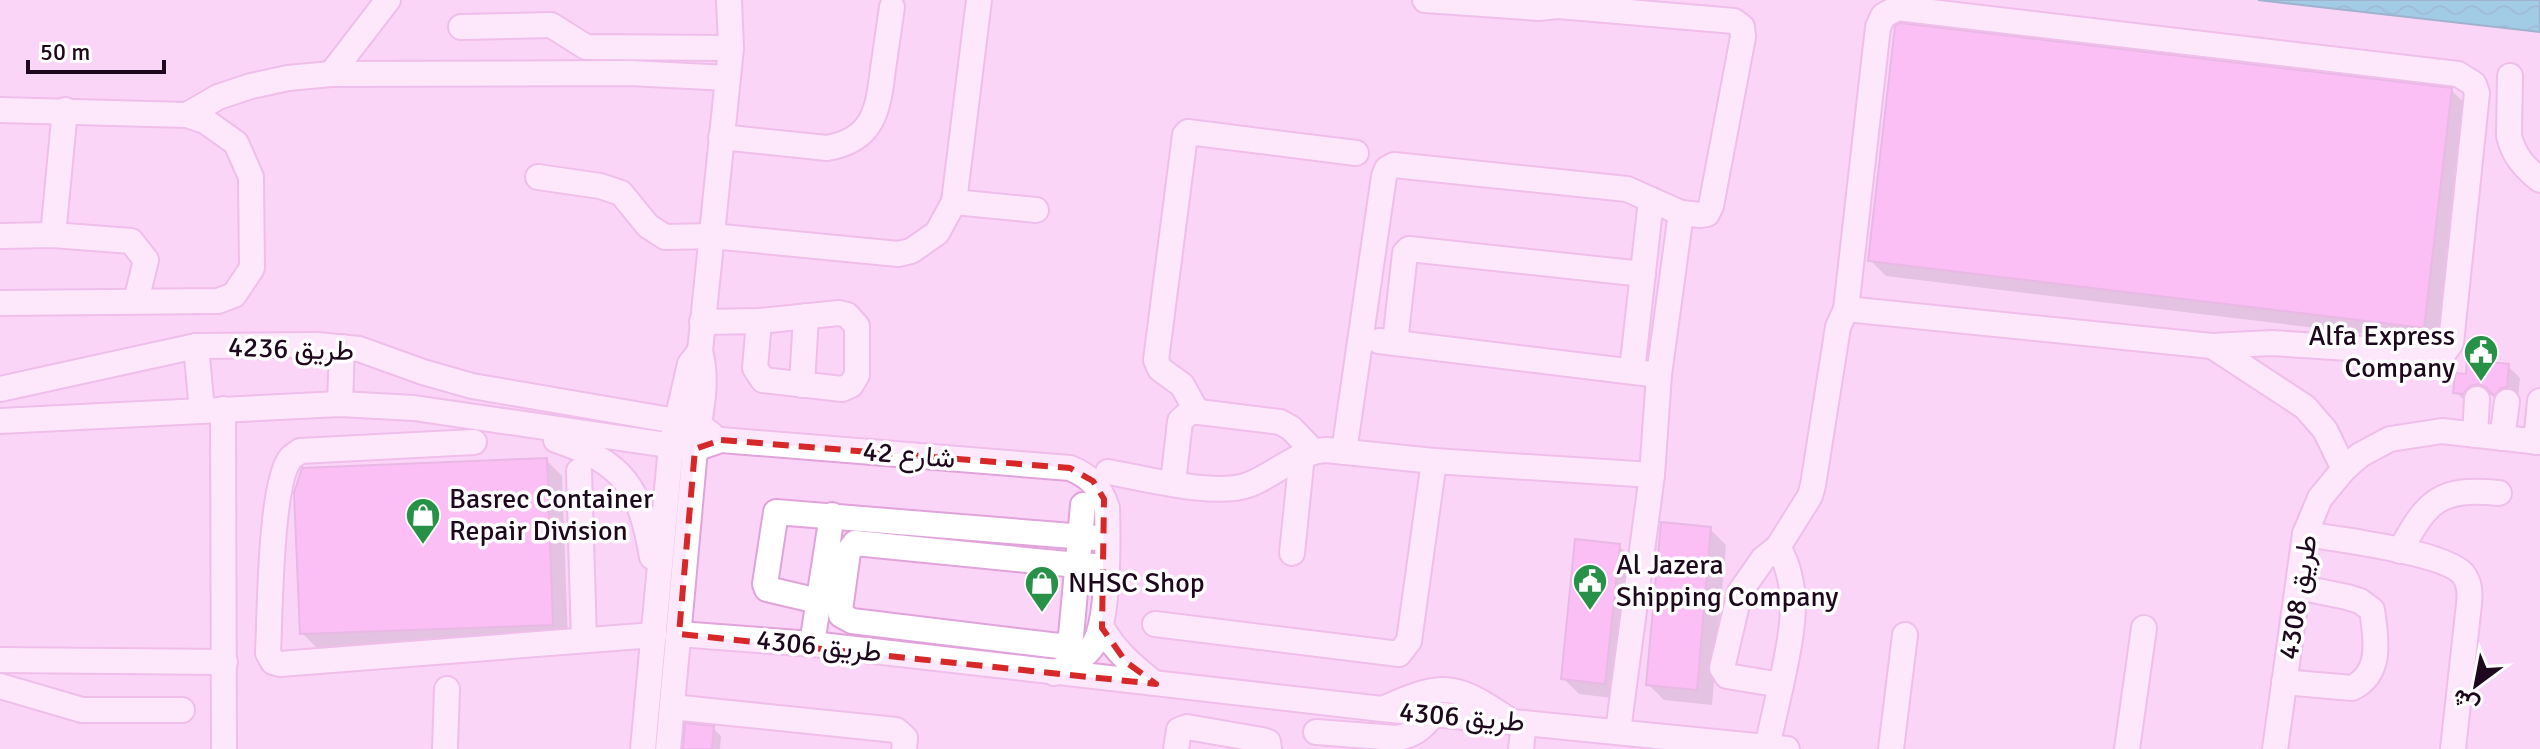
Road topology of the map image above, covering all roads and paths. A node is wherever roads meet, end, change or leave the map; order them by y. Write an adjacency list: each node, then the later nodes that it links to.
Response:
1 (388, 0): 8 (street)
2 (729, 0): 7 (street)
3 (979, 0): 19 (street)
4 (1425, 0): 21 (street)
5 (892, 7): 14 (street)
6 (461, 27): 7 (street)
7 (731, 48): 10 (street)
8 (331, 74): 10 (street); 13 (street)
9 (2510, 76): 17 (street)
10 (728, 78): 14 (street)
11 (0, 110): 12 (street)
12 (65, 110): 13 (street); 22 (street)
13 (187, 115): 26 (street)
14 (721, 137): 24 (street)
15 (1356, 153): 46 (street)
16 (538, 177): 24 (street)
17 (2540, 180)
18 (1651, 200): 21 (street); 25 (street); 32 (street)
19 (954, 202): 20 (street); 24 (street)
20 (1036, 210)
21 (1681, 213): 38 (street)
22 (53, 235): 23 (street); 26 (street)
23 (0, 236)
24 (712, 236): 31 (street)
25 (1643, 274): 33 (street); 37 (street)
26 (136, 301): 27 (street)
27 (0, 303)
28 (1846, 309): 35 (street); 35 (street); 68 (street)
29 (806, 316): 30 (street); 39 (street); 39 (street)
30 (759, 321): 31 (street); 39 (street)
31 (702, 322): 49 (street)
32 (1361, 339): 33 (street); 54 (street)
33 (1395, 343): 37 (street)
34 (196, 346): 36 (street, طريق 4236); 40 (street, طريق 4236); 45 (street)
35 (2212, 346): 57 (street)
36 (342, 347): 44 (street); 49 (street, طريق 4236)
37 (1632, 371): 38 (street)
38 (1659, 375): 59 (street)
39 (802, 385)
40 (0, 389)
41 (2477, 399): 50 (street)
42 (2540, 401): 53 (street)
43 (2507, 402): 51 (street)
44 (340, 404): 45 (street, طريق 4236); 48 (street, طريق 4236)
45 (212, 409): 47 (street, طريق 4236); 86 (street)
46 (1196, 410): 55 (street); 61 (street)
47 (0, 421)
48 (509, 423): 49 (street, طريق 4236); 73 (street)
49 (685, 435): 60 (street, شارع 42); 73 (street); 79 (street)
50 (2475, 435): 51 (street, طريق 4308); 57 (street, طريق 4308)
51 (2502, 438): 53 (street, طريق 4308)
52 (474, 442): 82 (street)
53 (2538, 442)
54 (1344, 452): 55 (street); 56 (street)
55 (1307, 453): 61 (street, شارع 42); 70 (street)
56 (1434, 461): 59 (street); 76 (street)
57 (2344, 469): 65 (street, طريق 4308)
58 (579, 471): 82 (street)
59 (1652, 475): 99 (street)
60 (1100, 476): 61 (street, شارع 42); 67 (street)
61 (1173, 483)
62 (2499, 493): 69 (street)
63 (1083, 505): 66 (street)
64 (832, 515): 66 (street); 75 (street); 75 (street)
65 (2305, 534): 69 (street); 74 (street, طريق 4308)
66 (1080, 538): 67 (street); 71 (street)
67 (1107, 538): 72 (street)
68 (1778, 547): 90 (street); 90 (street)
69 (2400, 551): 113 (street)
70 (1292, 553)
71 (1077, 565): 72 (street); 84 (street); 84 (street)
72 (1106, 567): 77 (street)
73 (657, 586): 80 (street)
74 (2298, 587): 88 (street, طريق 4308); 88 (street)
75 (818, 601): 83 (street)
76 (1155, 624)
77 (1102, 628): 87 (street); 89 (street)
78 (2144, 628): 111 (street)
79 (679, 634): 83 (street, طريق 4306); 94 (street)
80 (654, 635): 82 (street); 104 (street)
81 (1905, 635): 110 (street)
82 (584, 639)
83 (812, 644): 87 (street, طريق 4306)
84 (1049, 646): 87 (street)
85 (0, 660): 86 (street)
86 (225, 662): 102 (street)
87 (1047, 672): 89 (street, طريق 4306)
88 (2284, 682): 112 (street, طريق 4308)
89 (1156, 684): 93 (street, طريق 4306)
90 (1781, 685): 101 (street)
91 (0, 686): 96 (street)
92 (447, 689): 103 (street)
93 (1328, 703): 95 (street, طريق 4306); 100 (street)
94 (672, 707): 105 (street); 106 (street)
95 (1382, 709): 97 (street, طريق 4306); 98 (street)
96 (182, 710)
97 (1434, 714): 98 (street, طريق 4306); 100 (street)
98 (1517, 722): 99 (street, طريق 4306); 109 (street)
99 (1618, 731): 101 (street, طريق 4306)
100 (1312, 741)
101 (1766, 748)
102 (224, 749)
103 (445, 749)
104 (643, 749)
105 (668, 749)
106 (904, 749)
107 (1176, 749): 108 (street)
108 (1269, 749)
109 (1521, 749)
110 (1891, 749)
111 (2127, 749)
112 (2275, 749)
113 (2453, 749)

